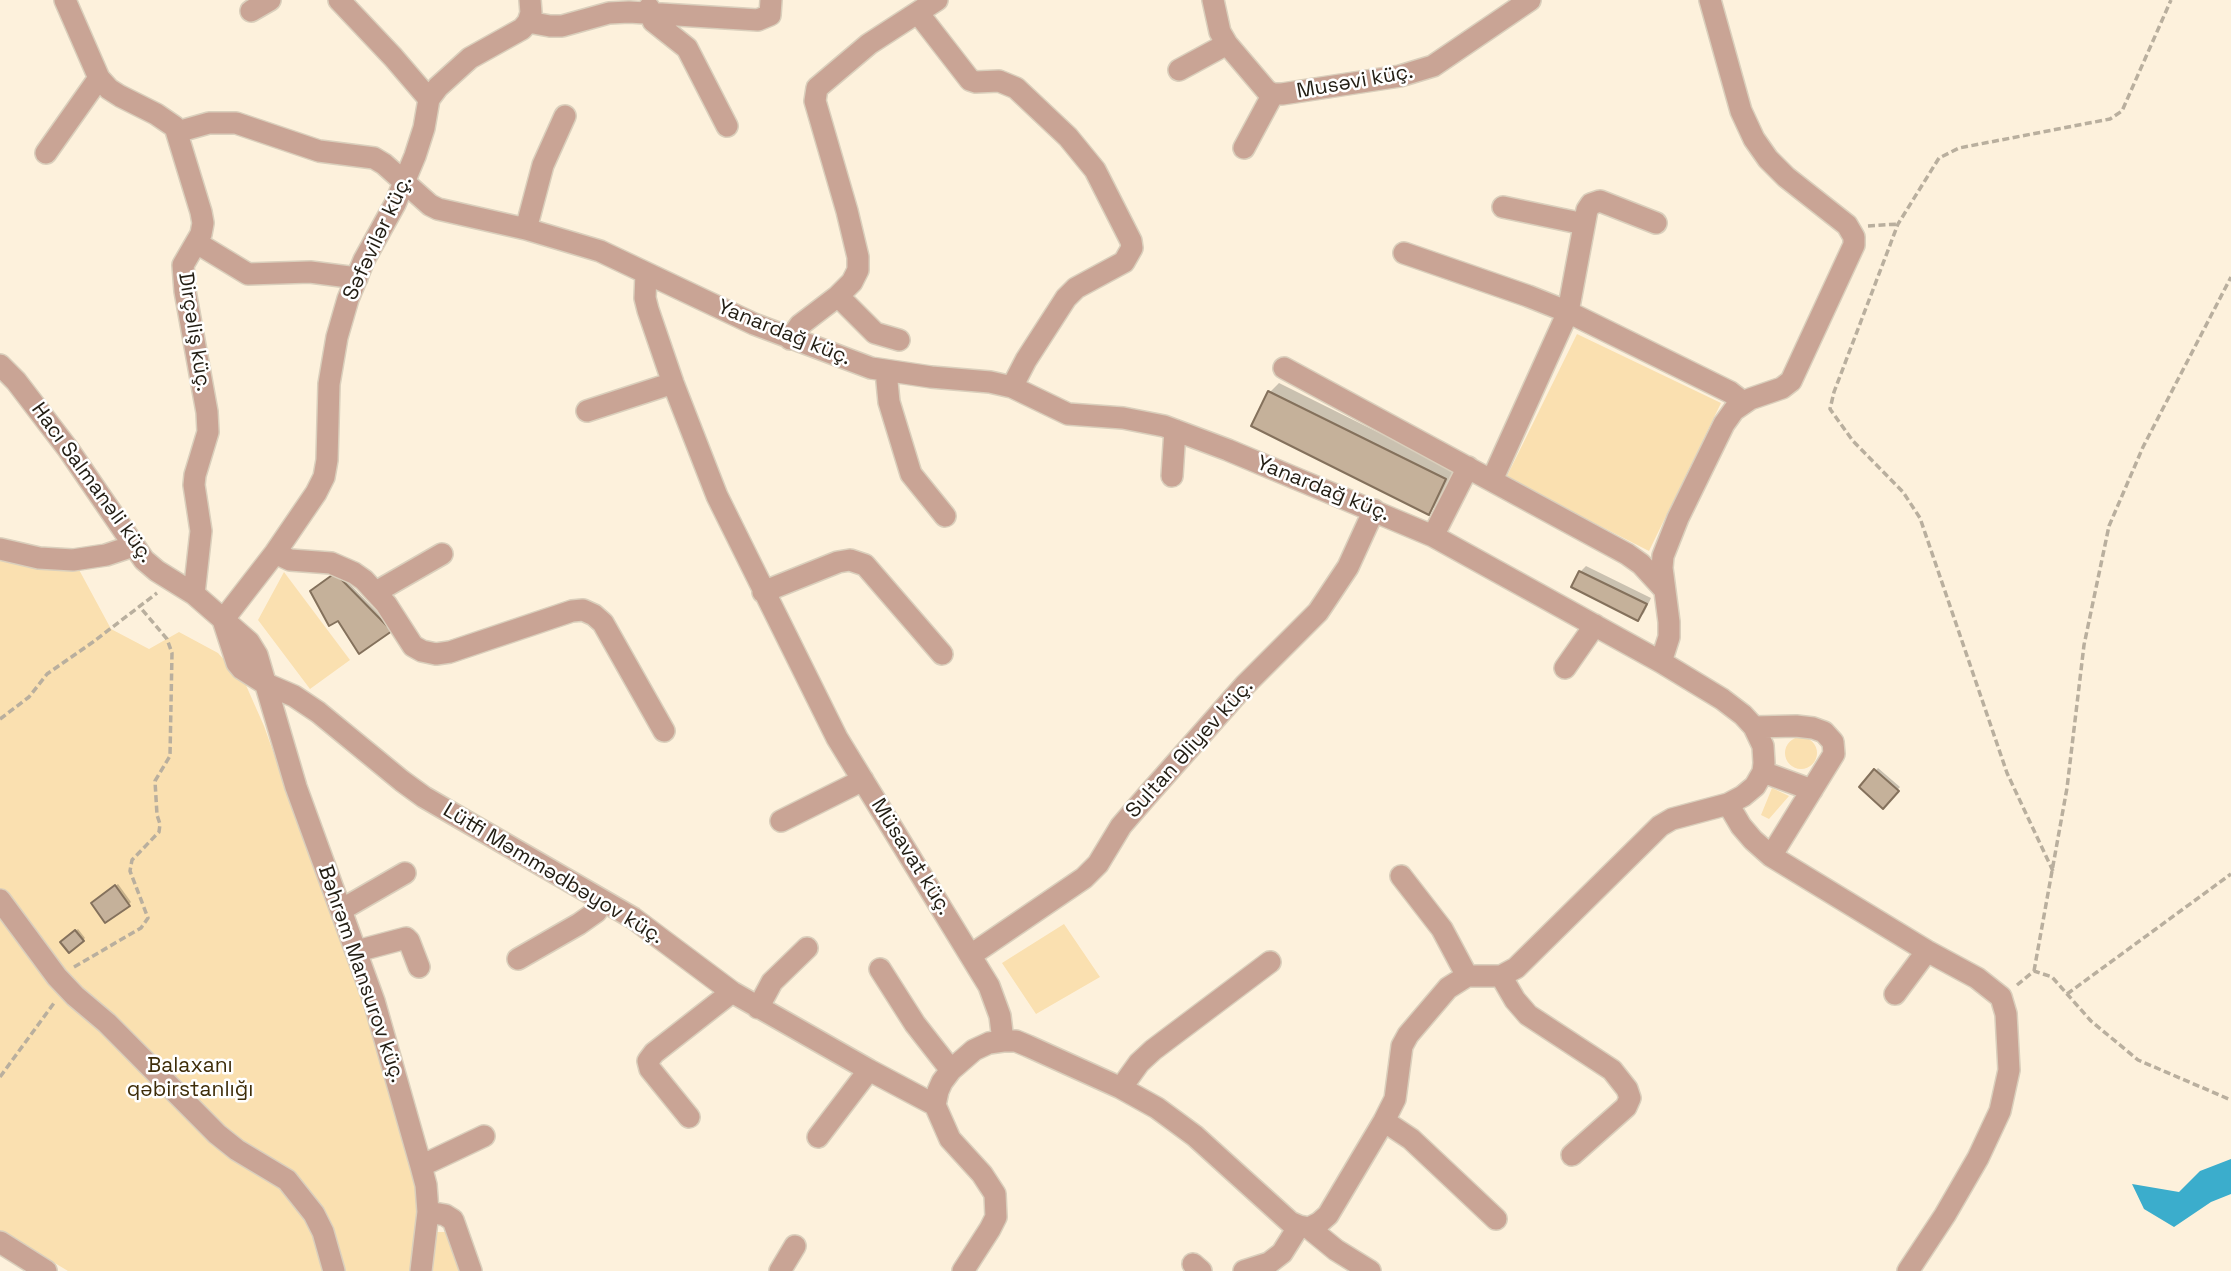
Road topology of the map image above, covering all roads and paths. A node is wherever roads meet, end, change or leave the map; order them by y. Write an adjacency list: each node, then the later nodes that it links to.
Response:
1 (65, 0): 17 (street)
2 (270, 0): 12 (street)
3 (339, 0): 19 (street)
4 (530, 0): 14 (street)
5 (771, 0): 11 (street)
6 (937, 0): 13 (street)
7 (1213, 0): 15 (street, Musəvi küç.)
8 (1530, 0): 18 (street, Musəvi küç.)
9 (1710, 0): 31 (street)
10 (2171, 0): 29 (path)
11 (649, 6): 14 (street); 21 (street)
12 (251, 11)
13 (918, 13): 37 (street); 45 (street)
14 (528, 22): 19 (street)
15 (1227, 44): 16 (street); 18 (street, Musəvi küç.)
16 (1179, 70)
17 (99, 78): 22 (street); 24 (street)
18 (1273, 94): 23 (street)
19 (429, 99): 25 (street, Səfəvilər küç.)
20 (565, 116): 30 (street)
21 (727, 126)
22 (177, 132): 25 (street, Yanardağ küç.); 32 (street, Dirçəliş küç.)
23 (1244, 148)
24 (46, 153)
25 (405, 181): 30 (street, Yanardağ küç.); 36 (street, Səfəvilər küç.)
26 (1503, 207): 28 (street)
27 (1656, 223): 28 (street)
28 (1584, 224): 38 (street)
29 (1898, 224): 31 (path); 80 (path)
30 (526, 229): 34 (street, Yanardağ küç.)
31 (1851, 230): 46 (street)
32 (197, 243): 36 (street); 63 (street, Dirçəliş küç.)
33 (1404, 253): 38 (street)
34 (646, 273): 39 (street, Yanardağ küç.); 44 (street, Müsavat küç.)
35 (2231, 277): 80 (path)
36 (356, 278): 57 (street, Səfəvilər küç.)
37 (838, 296): 39 (street); 40 (street)
38 (1568, 312): 46 (street); 51 (street)
39 (790, 338): 43 (street, Yanardağ küç.)
40 (899, 340)
41 (0, 365): 55 (street, Hacı Salmanəli küç.)
42 (1284, 368): 49 (street)
43 (886, 371): 45 (street, Yanardağ küç.); 53 (street)
44 (673, 383): 47 (street); 62 (street, Müsavat küç.)
45 (1012, 387): 48 (street, Yanardağ küç.)
46 (1743, 402): 60 (street)
47 (587, 411)
48 (1175, 430): 50 (street); 52 (street, Yanardağ küç.)
49 (1468, 467): 51 (street); 54 (street)
50 (1172, 476)
51 (1492, 480): 60 (street)
52 (1374, 510): 54 (street, Yanardağ küç.); 90 (street, Sultan Əliyev küç.)
53 (945, 516)
54 (1433, 536): 66 (street, Yanardağ küç.)
55 (133, 546): 56 (street); 59 (street, Hacı Salmanəli küç.)
56 (0, 549)
57 (275, 554): 61 (street); 65 (street, Səfəvilər küç.)
58 (442, 554): 61 (street)
59 (172, 581): 63 (street, Hacı Salmanəli küç.); 64 (path)
60 (1663, 588): 68 (street)
61 (376, 592): 73 (street)
62 (763, 592): 67 (street); 75 (street, Müsavat küç.)
63 (194, 594): 65 (street, Hacı Salmanəli küç.)
64 (139, 606): 71 (path); 98 (path)
65 (223, 620): 70 (street, Lütfi Məmmədbəyov küç.)
66 (1595, 625): 68 (street, Yanardağ küç.); 69 (street)
67 (942, 654)
68 (1661, 662): 72 (street, Yanardağ küç.)
69 (1564, 668)
70 (264, 683): 85 (street, Lütfi Məmmədbəyov küç.); 86 (street, Bəhrəm Mansurov küç.)
71 (0, 719)
72 (1754, 727): 74 (street); 76 (street)
73 (664, 731)
74 (1763, 772): 76 (street); 77 (street)
75 (863, 780): 78 (street); 90 (street, Müsavat küç.)
76 (1812, 790): 79 (street)
77 (1728, 804): 79 (street); 97 (street)
78 (781, 821)
79 (1771, 856): 89 (street)
80 (2053, 871): 95 (path)
81 (405, 873): 86 (street)
82 (2231, 874): 101 (path)
83 (1401, 876): 96 (street)
84 (0, 900): 98 (street)
85 (603, 901): 91 (street); 99 (street, Lütfi Məmmədbəyov küç.)
86 (341, 910): 88 (street, Bəhrəm Mansurov küç.)
87 (807, 948): 103 (street)
88 (357, 951): 93 (street); 116 (street, Bəhrəm Mansurov küç.)
89 (1927, 951): 100 (street); 102 (street)
90 (971, 955): 104 (street, Müsavat küç.)
91 (518, 959)
92 (1270, 962): 108 (street)
93 (419, 967)
94 (880, 969): 106 (street)
95 (2034, 971): 101 (path); 102 (path)
96 (1467, 976): 97 (street); 112 (street)
97 (1501, 976): 115 (street)
98 (61, 982): 107 (path); 123 (street)
99 (733, 992): 103 (street, Lütfi Məmmədbəyov küç.); 111 (street)
100 (1895, 994)
101 (2067, 994): 109 (path)
102 (2001, 997): 130 (street)
103 (758, 1008): 105 (street, Lütfi Məmmədbəyov küç.)
104 (1003, 1041): 106 (street); 108 (street)
105 (869, 1070): 110 (street, Lütfi Məmmədbəyov küç.); 114 (street)
106 (951, 1070): 110 (street)
107 (0, 1077)
108 (1121, 1088): 119 (street)
109 (2231, 1100)
110 (935, 1105): 127 (street)
111 (689, 1116)
112 (1384, 1121): 118 (street); 119 (street)
113 (484, 1136): 116 (street)
114 (818, 1137)
115 (1572, 1154)
116 (421, 1166): 117 (street, Bəhrəm Mansurov küç.)
117 (428, 1212): 124 (street, Bəhrəm Mansurov küç.); 125 (street)
118 (1496, 1219)
119 (1304, 1227): 128 (street); 129 (street)
120 (0, 1242): 122 (street)
121 (795, 1246): 126 (street)
122 (46, 1271)
123 (334, 1271)
124 (421, 1271)
125 (471, 1271)
126 (780, 1271)
127 (963, 1271)
128 (1244, 1271)
129 (1370, 1271)
130 (1908, 1271)

